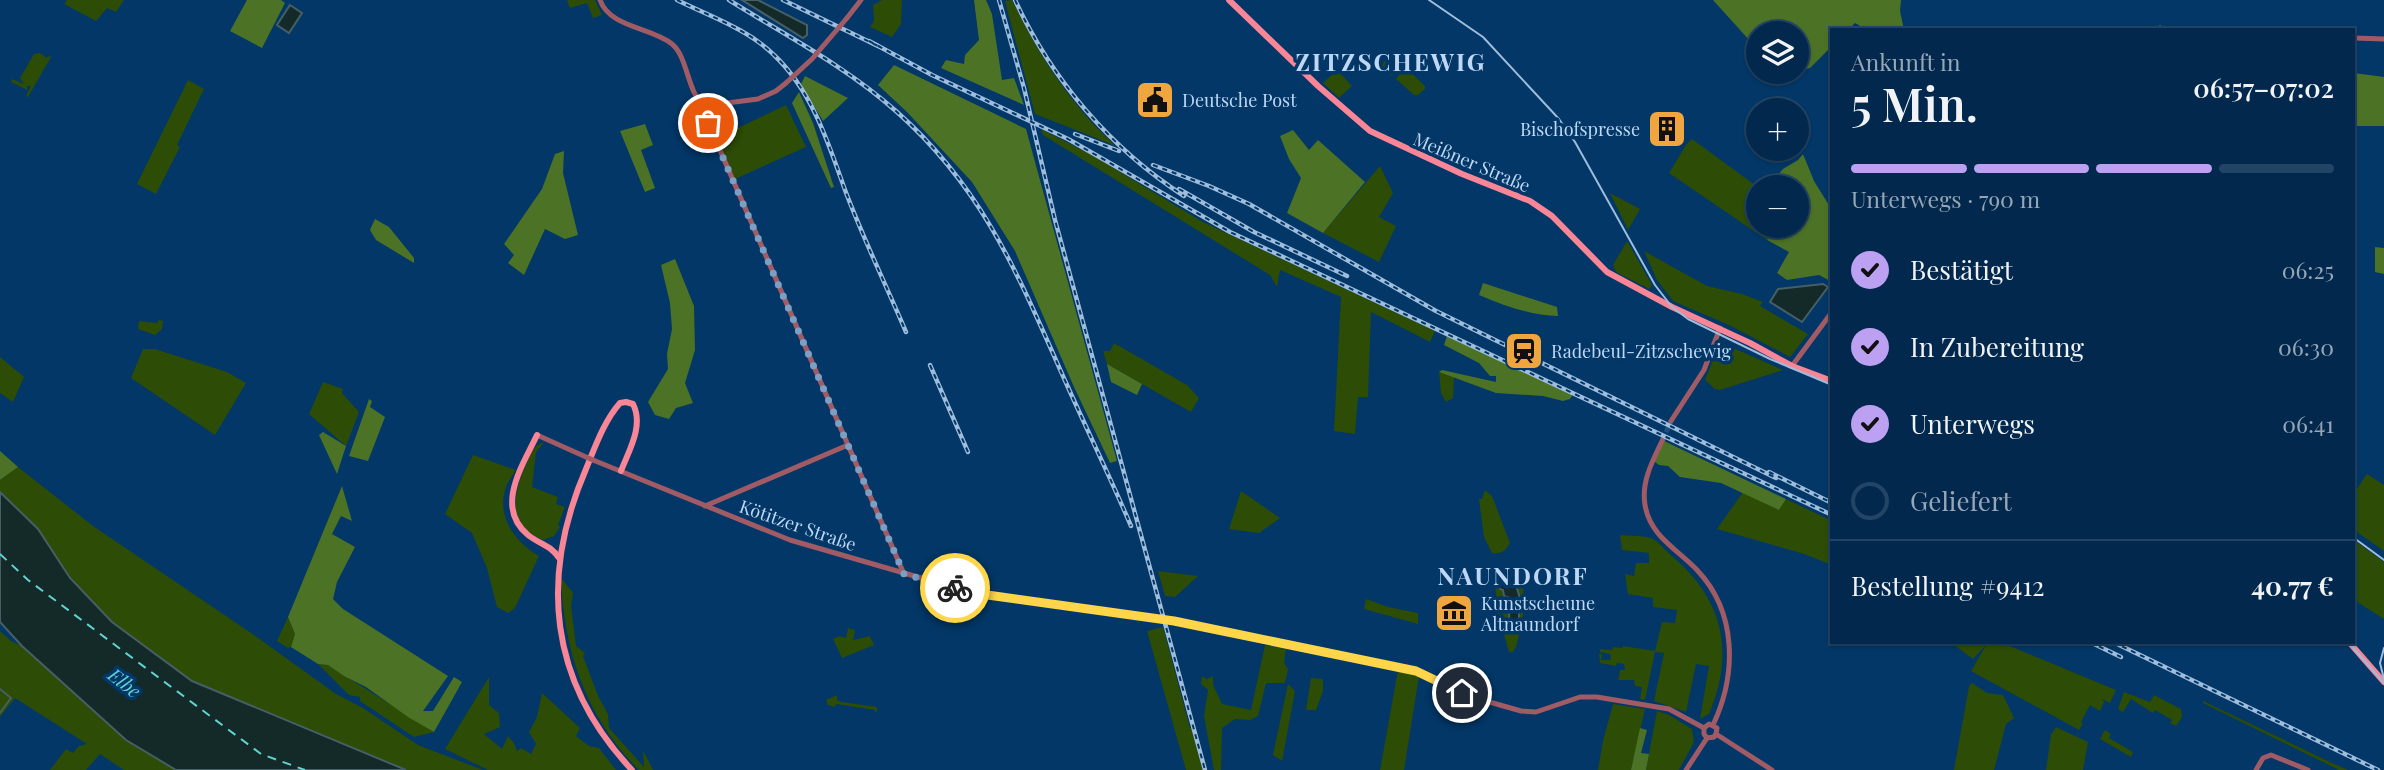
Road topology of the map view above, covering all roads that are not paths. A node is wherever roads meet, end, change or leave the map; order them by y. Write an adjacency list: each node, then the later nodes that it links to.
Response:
1 (600, 0): 6 (street)
2 (861, 0): 6 (street, bridge)
3 (1229, 0): 8 (main road, Meißner Straße)
4 (2355, 38): 5 (street)
5 (2384, 39)
6 (704, 106): 14 (street)
7 (1830, 315): 9 (street)
8 (1720, 328): 9 (main road, Meißner Straße); 11 (street)
9 (1792, 366): 10 (main road, Meißner Straße)
10 (1830, 380)
11 (1671, 421)
12 (537, 435): 15 (street, Kötitzer Straße); 17 (main road)
13 (1663, 439): 21 (street)
14 (848, 445): 16 (street); 18 (street)
15 (621, 471): 16 (street, Kötitzer Straße); 17 (main road)
16 (705, 506): 18 (street, Kötitzer Straße)
17 (559, 558): 25 (main road)
18 (904, 574): 22 (street, Kötitzer Straße)
19 (2351, 644): 20 (main road)
20 (2384, 682)
21 (1713, 725): 22 (street); 23 (street)
22 (1704, 728): 24 (street)
23 (1716, 734): 24 (street); 27 (street)
24 (1707, 738): 26 (street)
25 (632, 770)
26 (1686, 770)
27 (1772, 770)
28 (2256, 770): 29 (street)
29 (2308, 770)

